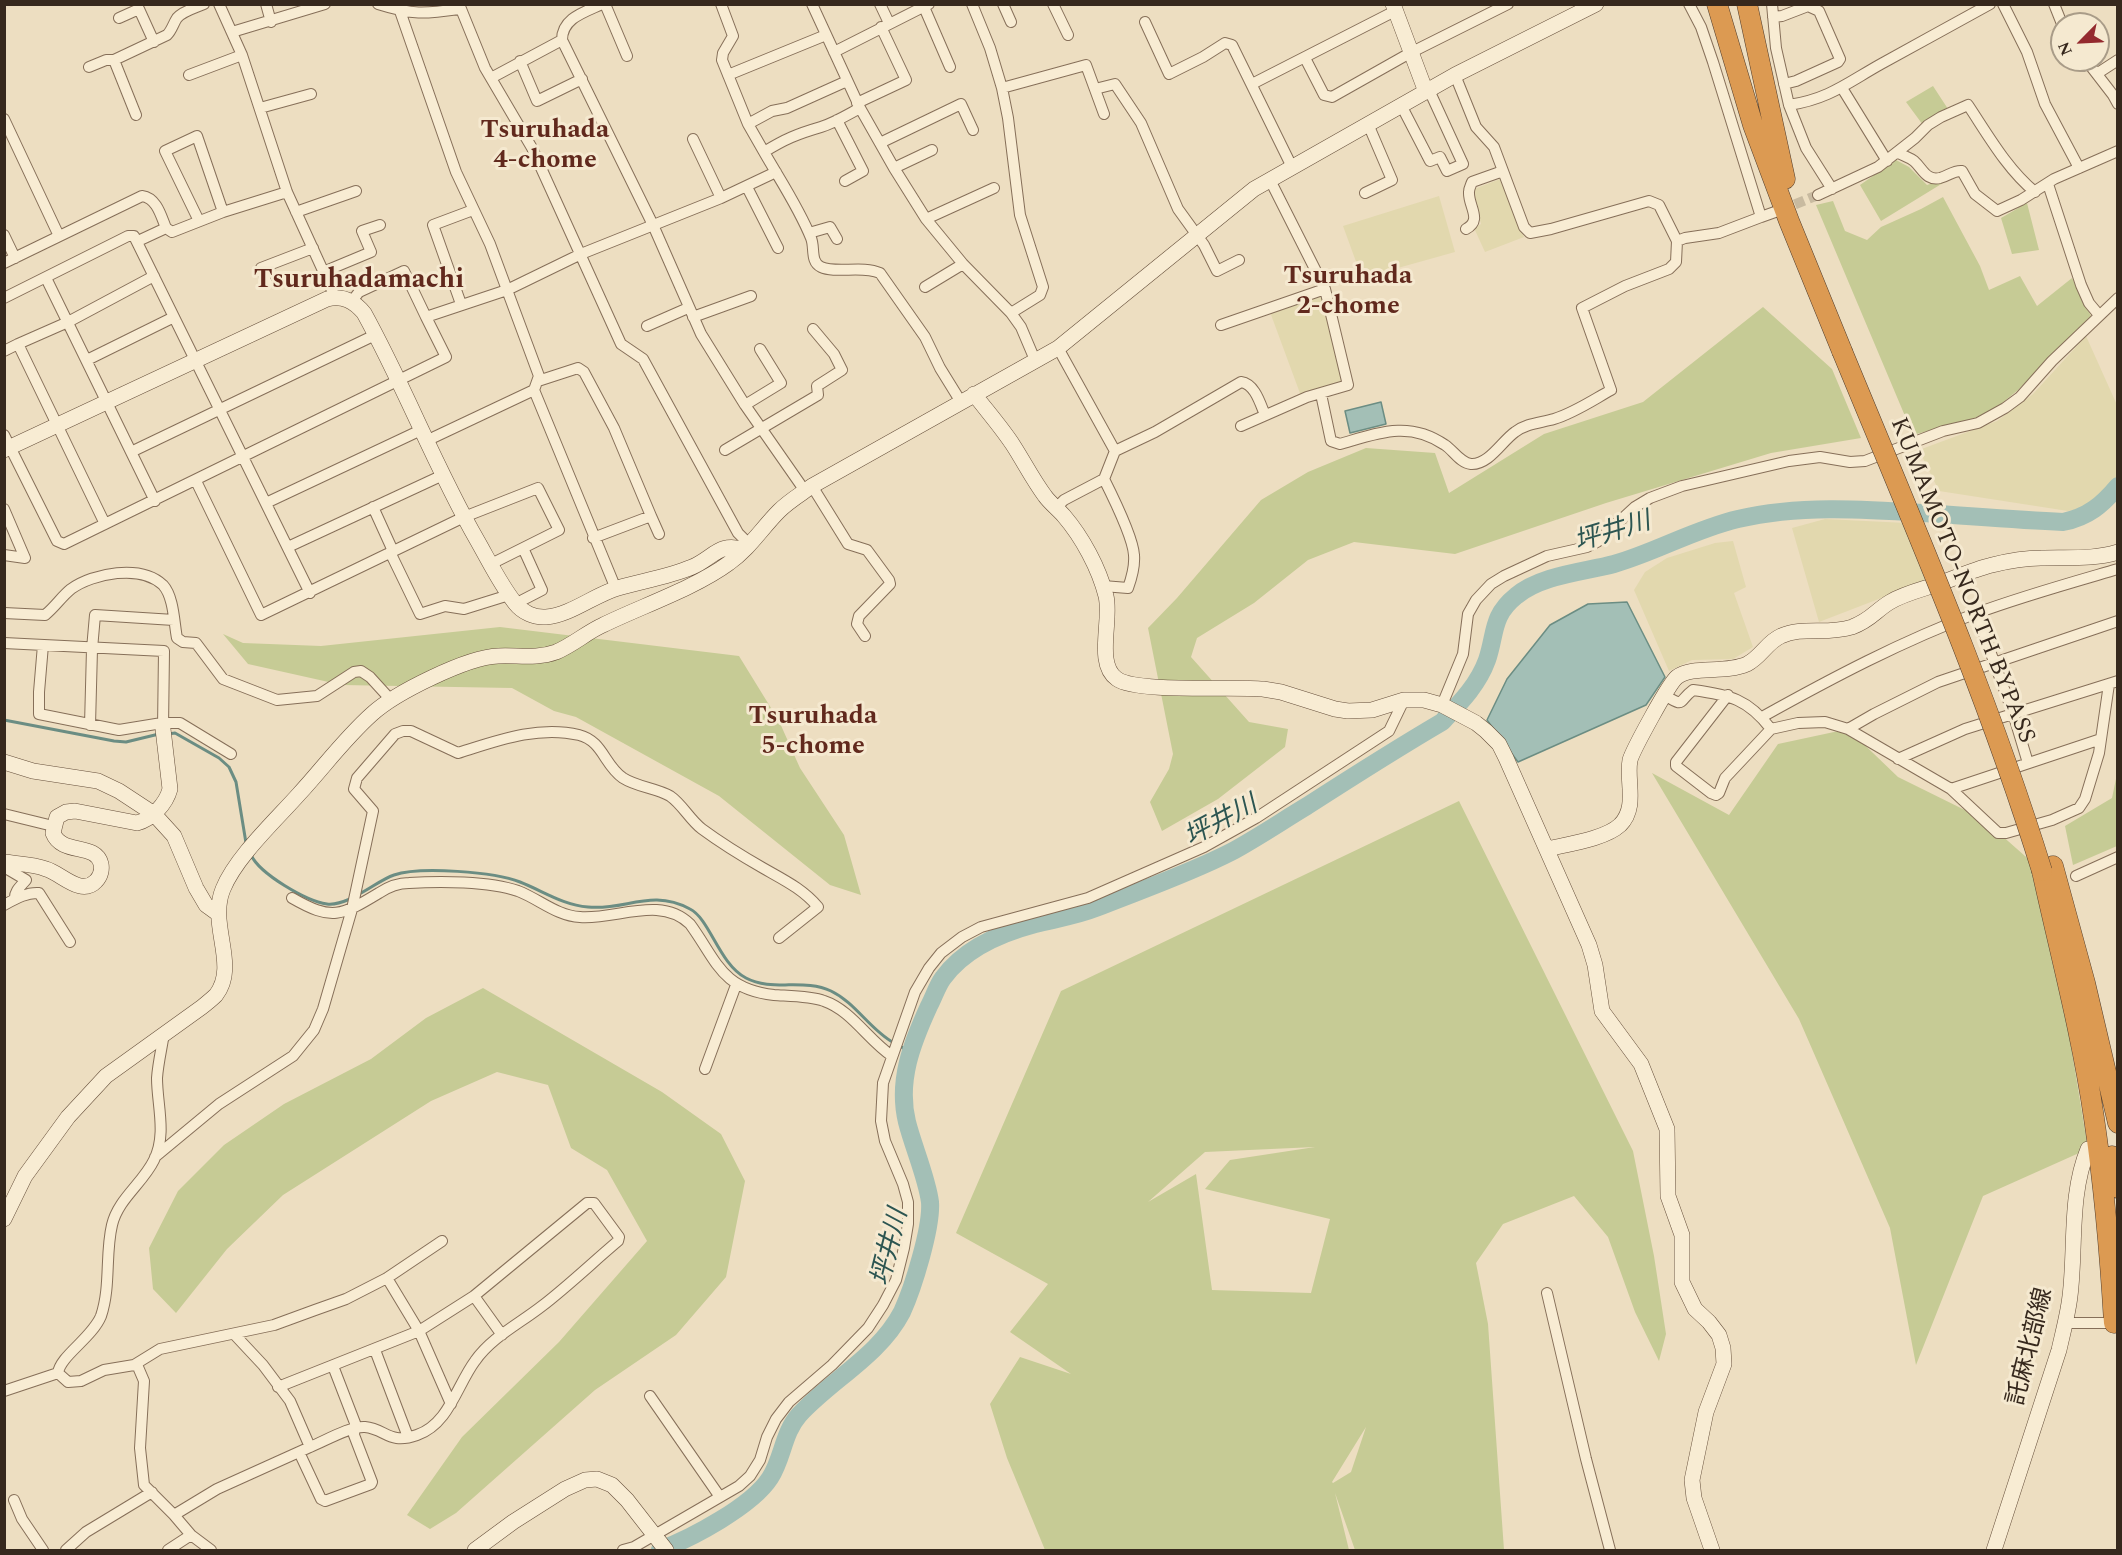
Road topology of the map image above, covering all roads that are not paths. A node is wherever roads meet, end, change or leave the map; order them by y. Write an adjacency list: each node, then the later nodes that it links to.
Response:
1 (204, 4): 38 (street)
2 (219, 4): 34 (street)
3 (266, 4): 30 (street)
4 (325, 4): 30 (street)
5 (378, 4): 27 (street)
6 (603, 4): 37 (street); 42 (street)
7 (721, 4): 51 (street)
8 (812, 4): 35 (street)
9 (880, 4): 33 (street)
10 (972, 4): 58 (street)
11 (1003, 4): 31 (street)
12 (1053, 4): 36 (street)
13 (1508, 4): 40 (street)
14 (1596, 4): 52 (street)
15 (1689, 4): 105 (street)
16 (1705, 4): 74 (highway)
17 (1717, 4): 74 (highway, KUMAMOTO-NORTH BYPASS)
18 (1731, 4): 88 (highway, KUMAMOTO-NORTH BYPASS)
19 (1747, 4): 88 (highway)
20 (1772, 4): 28 (street)
21 (1990, 4): 59 (street)
22 (2003, 4): 85 (street)
23 (926, 6): 33 (street); 47 (street)
24 (143, 7): 29 (street); 38 (street)
25 (459, 7): 27 (street); 53 (street)
26 (1394, 8): 40 (street); 43 (street)
27 (400, 11): 101 (street)
28 (1773, 17): 57 (street); 57 (street)
29 (119, 18)
30 (272, 21): 34 (street)
31 (1011, 22)
32 (1145, 22): 56 (street)
33 (885, 25): 39 (street); 66 (street)
34 (232, 32): 41 (street)
35 (825, 35): 39 (street); 51 (street)
36 (1068, 35)
37 (562, 40): 46 (street); 54 (street)
38 (154, 42): 44 (street)
39 (834, 52): 55 (street)
40 (1410, 53): 43 (street); 61 (street)
41 (242, 55): 50 (street); 67 (street)
42 (627, 56)
43 (1305, 58): 56 (street)
44 (114, 60): 48 (street); 69 (street)
45 (2118, 60): 49 (street)
46 (520, 61): 53 (street); 54 (street)
47 (950, 67)
48 (89, 68)
49 (2098, 73): 63 (street)
50 (189, 75)
51 (728, 75): 72 (street)
52 (1455, 75): 61 (street); 86 (street)
53 (490, 78): 121 (street)
54 (582, 79): 109 (street)
55 (847, 81): 66 (street); 72 (street)
56 (1252, 84): 83 (street)
57 (1784, 84): 65 (street)
58 (1002, 88): 60 (street); 139 (street)
59 (1842, 88): 65 (street); 82 (street)
60 (1095, 89): 68 (street); 114 (street)
61 (1427, 91): 64 (street); 64 (street)
62 (311, 94): 67 (street)
63 (2118, 104)
64 (1401, 105): 73 (street)
65 (1789, 105): 94 (street)
66 (859, 106): 71 (street); 77 (street)
67 (260, 108): 96 (street)
68 (1104, 114)
69 (136, 115)
70 (4, 120): 115 (street)
71 (837, 120): 81 (street); 90 (street)
72 (748, 124): 81 (street)
73 (1368, 124): 83 (street); 98 (street)
74 (1753, 125): 151 (highway, KUMAMOTO-NORTH BYPASS)
75 (973, 130): 77 (street)
76 (693, 139): 100 (street)
77 (880, 143): 84 (street)
78 (932, 150): 84 (street)
79 (2118, 151): 85 (street)
80 (1897, 152): 82 (street); 97 (street); 97 (street)
81 (764, 153): 87 (street)
82 (1887, 161): 94 (street)
83 (1292, 167): 89 (street)
84 (894, 168): 106 (street)
85 (2079, 168): 91 (street)
86 (1503, 171): 111 (street); 118 (street)
87 (776, 172): 92 (street); 112 (street)
88 (1785, 179): 151 (highway, KUMAMOTO-NORTH BYPASS)
89 (1270, 180): 114 (street); 130 (street)
90 (845, 181)
91 (2048, 184): 97 (street); 140 (street)
92 (747, 188): 100 (street); 120 (street)
93 (994, 188): 106 (street)
94 (1832, 189): 99 (street)
95 (356, 191): 103 (street)
96 (287, 192): 102 (street); 103 (street)
97 (2034, 192)
98 (1365, 193)
99 (1818, 195)
100 (721, 198): 109 (street)
101 (473, 210): 131 (street); 137 (street)
102 (224, 212): 107 (street); 107 (street)
103 (296, 212): 119 (street)
104 (1775, 212): 105 (street)
105 (1761, 217): 118 (street)
106 (926, 219): 124 (street)
107 (199, 221): 110 (street)
108 (380, 225): 125 (street)
109 (653, 225): 121 (street); 138 (street)
110 (166, 228): 115 (street); 117 (street)
111 (1466, 229)
112 (808, 233): 116 (street); 159 (street)
113 (4, 235): 122 (street)
114 (1197, 235): 123 (street); 149 (street)
115 (59, 236): 122 (street)
116 (837, 239)
117 (138, 241): 126 (street); 127 (street)
118 (1677, 241): 158 (street)
119 (313, 248): 125 (street); 128 (street)
120 (778, 248)
121 (581, 254): 131 (street); 189 (street)
122 (10, 260)
123 (1239, 260)
124 (963, 264): 129 (street); 139 (street)
125 (323, 272): 133 (street)
126 (154, 276): 142 (street); 143 (street)
127 (46, 278): 134 (street); 143 (street)
128 (267, 283)
129 (925, 287)
130 (1325, 289): 144 (street); 158 (street)
131 (507, 290): 137 (street); 157 (street)
132 (751, 296): 138 (street)
133 (335, 297): 136 (street); 154 (street)
134 (4, 298)
135 (2118, 298): 140 (street)
136 (352, 301): 141 (street); 147 (street)
137 (461, 304): 141 (street)
138 (690, 312): 145 (street); 161 (street)
139 (1011, 313): 155 (street)
140 (2099, 315): 213 (street)
141 (426, 316): 156 (street)
142 (174, 317): 153 (street); 154 (street)
143 (68, 322): 148 (street); 153 (street)
144 (1221, 325)
145 (647, 326)
146 (813, 329): 166 (street)
147 (375, 334): 156 (street); 162 (street)
148 (18, 344): 152 (street); 164 (street)
149 (1058, 348): 155 (street); 170 (street)
150 (760, 349): 161 (street)
151 (1846, 349): 233 (highway, KUMAMOTO-NORTH BYPASS, bridge)
152 (4, 351)
153 (87, 360): 160 (street)
154 (196, 360): 160 (street); 162 (street)
155 (1035, 360): 159 (street)
156 (397, 381): 167 (street); 172 (street)
157 (536, 386): 167 (street); 182 (street); 186 (street)
158 (1321, 394): 163 (street)
159 (968, 398): 176 (street); 180 (street)
160 (108, 403): 164 (street); 171 (street)
161 (745, 405): 166 (street)
162 (219, 410): 171 (street); 172 (street)
163 (1265, 415): 165 (street); 170 (street)
164 (58, 426): 168 (street); 184 (street)
165 (1241, 426)
166 (760, 429): 169 (street); 176 (street)
167 (424, 435): 173 (street); 178 (street)
168 (7, 445): 184 (street)
169 (725, 450)
170 (1115, 451): 174 (street)
171 (131, 452): 177 (street)
172 (243, 457): 175 (street); 178 (street)
173 (442, 475): 179 (street); 183 (street)
174 (1104, 479): 180 (street); 195 (street)
175 (196, 481): 177 (street); 197 (street)
176 (808, 489): 189 (street); 203 (street)
177 (155, 501): 184 (street)
178 (266, 503): 187 (street)
179 (373, 507): 187 (street); 190 (street)
180 (1056, 508): 195 (street)
181 (4, 509): 192 (street)
182 (651, 516): 185 (street); 186 (street)
183 (464, 517): 188 (street); 190 (street); 193 (street)
184 (105, 524)
185 (659, 534)
186 (593, 538): 196 (street)
187 (288, 547): 197 (street)
188 (523, 548): 193 (street); 198 (street)
189 (747, 548): 196 (street); 211 (street)
190 (392, 552): 197 (street); 198 (street)
191 (2118, 552): 209 (street)
192 (4, 555)
193 (490, 564): 198 (street)
194 (2118, 569): 199 (street)
195 (1102, 586): 212 (street)
196 (616, 589): 198 (street)
197 (310, 593)
198 (512, 599)
199 (1976, 613): 207 (street); 215 (street)
200 (4, 614): 201 (street)
201 (174, 620): 206 (street); 211 (street)
202 (2118, 621): 207 (street)
203 (865, 636)
204 (4, 644): 205 (street)
205 (43, 645): 206 (street); 216 (street)
206 (92, 649): 216 (street); 219 (street)
207 (1995, 662): 214 (street); 218 (street)
208 (2114, 683): 214 (street); 220 (street)
209 (1664, 695): 210 (street); 229 (street)
210 (1728, 695): 215 (street); 217 (street)
211 (391, 700): 239 (street)
212 (1404, 700): 213 (street); 245 (street)
213 (1442, 705): 229 (street)
214 (2013, 713): 222 (street); 224 (street)
215 (1762, 717): 217 (street)
216 (90, 725): 219 (street)
217 (1771, 729): 218 (street)
218 (1848, 729): 222 (street)
219 (163, 730): 221 (street); 227 (street)
220 (2101, 739): 224 (street); 225 (street)
221 (231, 754)
222 (1898, 759): 225 (street)
223 (4, 762): 227 (street)
224 (2028, 764): 225 (street)
225 (1951, 789)
226 (4, 814): 228 (street)
227 (154, 814): 228 (street); 239 (street)
228 (53, 826): 231 (street)
229 (1547, 849): 286 (street)
230 (2118, 857): 234 (street)
231 (4, 862)
232 (4, 867): 236 (street)
233 (2048, 868): 242 (highway, KUMAMOTO-NORTH BYPASS); 251 (highway, KUMAMOTO-NORTH BYPASS); 258 (highway)
234 (2076, 876)
235 (292, 898): 238 (street)
236 (15, 899): 237 (street); 241 (street)
237 (4, 905)
238 (353, 906): 240 (street); 243 (street); 250 (street)
239 (217, 913): 244 (street)
240 (779, 938)
241 (70, 942)
242 (2085, 983): 247 (highway); 248 (highway, KUMAMOTO-NORTH BYPASS)
243 (736, 985): 245 (street); 246 (street)
244 (164, 1033): 250 (street); 252 (street)
245 (893, 1054): 274 (street)
246 (705, 1069)
247 (2118, 1075)
248 (2118, 1123)
249 (2088, 1149): 257 (street, 託麻北部線)
250 (155, 1157): 265 (street)
251 (2118, 1188)
252 (4, 1219)
253 (442, 1241): 254 (street)
254 (387, 1278): 259 (street); 260 (street)
255 (1547, 1293): 285 (street)
256 (474, 1296): 259 (street); 261 (street); 261 (street)
257 (2066, 1323): 258 (street); 287 (street, 託麻北部線)
258 (2116, 1323)
259 (419, 1330): 262 (street); 269 (street)
260 (234, 1334): 263 (street); 266 (street)
261 (502, 1335): 269 (street)
262 (375, 1350): 264 (street); 271 (street)
263 (134, 1365): 265 (street); 273 (street)
264 (333, 1366): 266 (street); 270 (street)
265 (58, 1373): 267 (street)
266 (278, 1387): 272 (street)
267 (4, 1391)
268 (650, 1396): 274 (street)
269 (451, 1404): 271 (street)
270 (354, 1428): 271 (street); 272 (street); 272 (street)
271 (408, 1437)
272 (305, 1449): 276 (street)
273 (152, 1492): 276 (street); 280 (street)
274 (720, 1497): 278 (street)
275 (14, 1500): 279 (street)
276 (174, 1515): 277 (street)
277 (190, 1536): 281 (street); 282 (street)
278 (659, 1542): 283 (street); 284 (street)
279 (43, 1551)
280 (66, 1551)
281 (168, 1551)
282 (211, 1551)
283 (475, 1551)
284 (623, 1551)
285 (1610, 1551)
286 (1712, 1551)
287 (1994, 1551)

